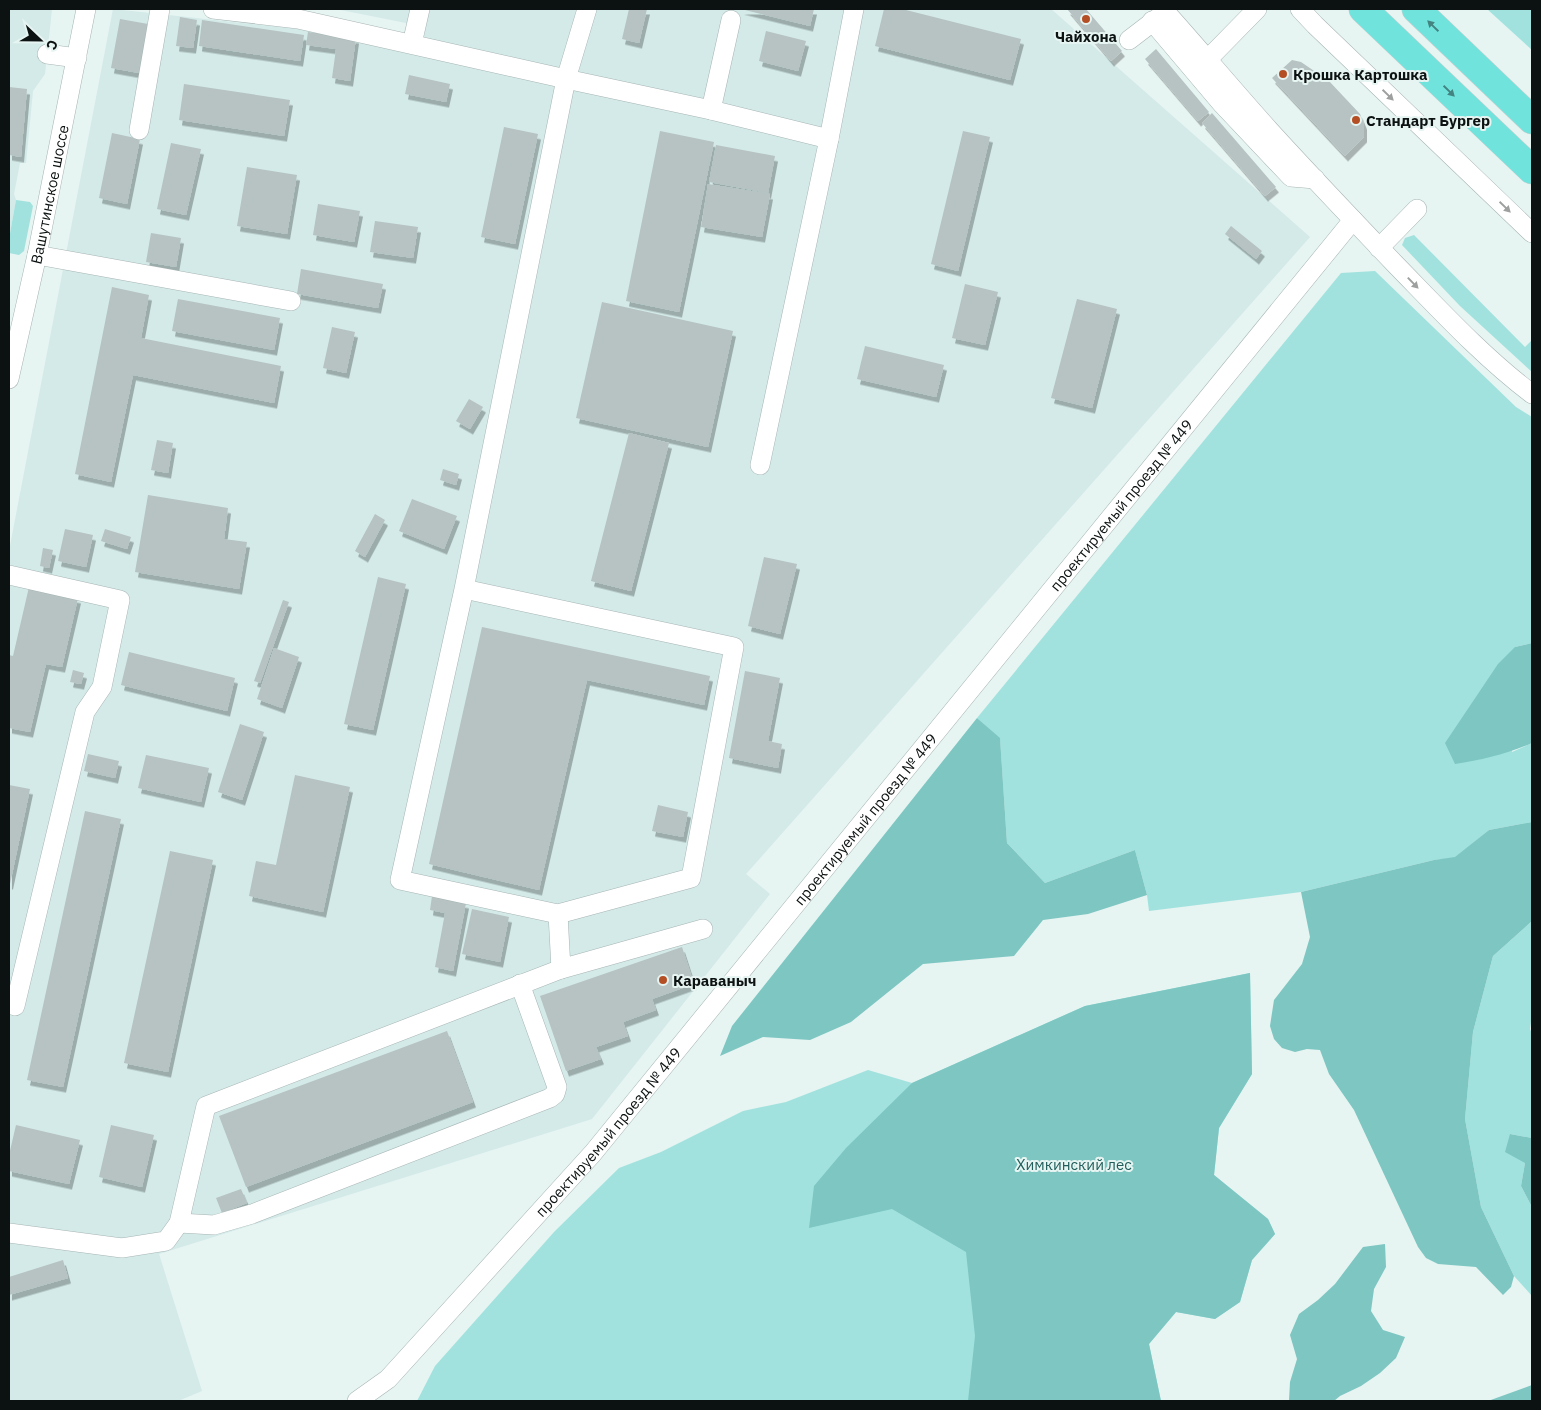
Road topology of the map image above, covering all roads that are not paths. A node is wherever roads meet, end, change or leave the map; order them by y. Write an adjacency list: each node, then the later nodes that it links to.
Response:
1 (86, 9): 17 (street, Вашутинское шоссе)
2 (160, 9): 22 (street)
3 (213, 9): 11 (street)
4 (420, 9): 15 (street)
5 (587, 9): 19 (street)
6 (854, 9): 23 (street)
7 (1257, 9): 18 (street)
8 (1300, 9): 28 (street, one-way to 28)
9 (1363, 9): 24 (highway, one-way to 24)
10 (1416, 9): 21 (highway, one-way to 10)
11 (299, 14): 15 (street)
12 (1161, 14): 14 (street); 18 (street); 25 (street)
13 (731, 20): 20 (street)
14 (1129, 40)
15 (412, 44): 19 (street)
16 (47, 54): 17 (street)
17 (77, 58): 30 (street, Вашутинское шоссе)
18 (1208, 58): 25 (street)
19 (566, 79): 20 (street); 37 (street)
20 (711, 110): 23 (street)
21 (1532, 120)
22 (138, 130)
23 (829, 139): 35 (street)
24 (1532, 170)
25 (1315, 179): 27 (street)
26 (1417, 209): 29 (street)
27 (1353, 220): 29 (street); 45 (street, проектируемый проезд № 449)
28 (1532, 233)
29 (1379, 248): 34 (street, one-way to 34)
30 (36, 255): 31 (street); 32 (street, Вашутинское шоссе)
31 (291, 301)
32 (16, 309): 33 (street, Вашутинское шоссе)
33 (9, 379)
34 (1532, 394)
35 (760, 465)
36 (9, 575): 42 (street)
37 (464, 589): 38 (street); 38 (street)
38 (558, 914): 40 (street)
39 (703, 929): 40 (street)
40 (561, 969): 41 (street)
41 (520, 984): 43 (street); 43 (street)
42 (15, 1006)
43 (179, 1223): 44 (street)
44 (9, 1233)
45 (357, 1401)

